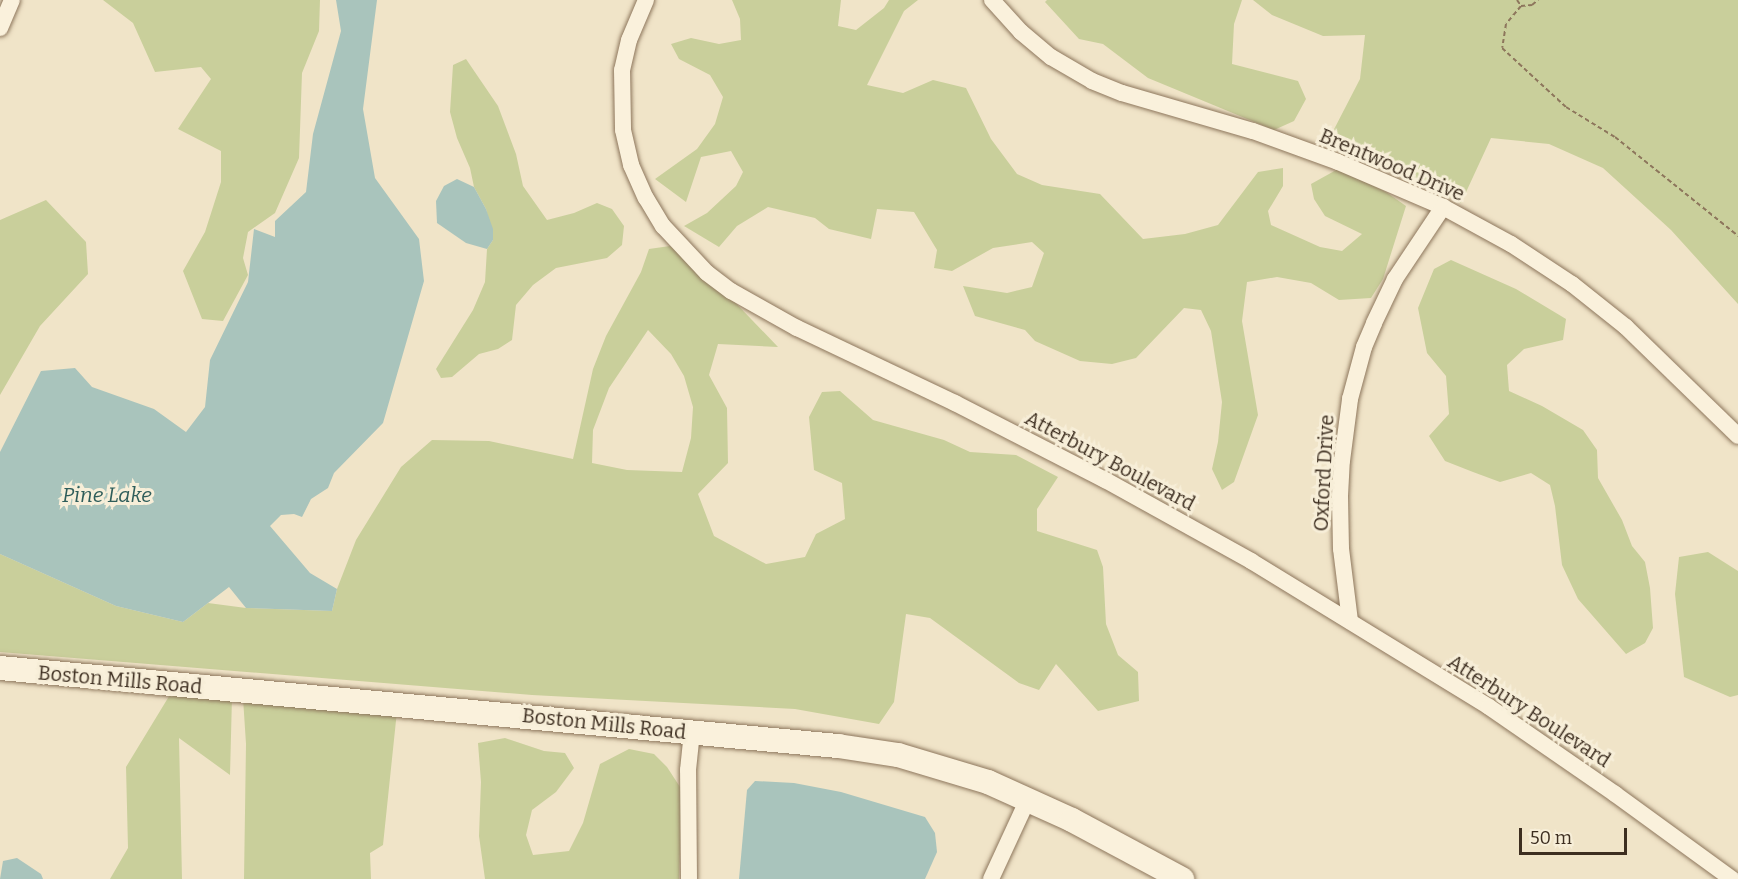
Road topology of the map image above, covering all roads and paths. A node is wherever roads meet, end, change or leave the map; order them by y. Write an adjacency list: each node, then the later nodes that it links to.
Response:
1 (12, 0): 7 (street)
2 (645, 0): 11 (street, Atterbury Boulevard)
3 (992, 0): 8 (street, Brentwood Drive)
4 (1517, 0): 6 (path)
5 (1538, 0): 6 (path)
6 (1521, 6): 9 (path)
7 (0, 28)
8 (1443, 207): 10 (street, Brentwood Drive); 11 (street, Oxford Drive)
9 (1738, 236)
10 (1738, 436)
11 (1350, 621): 18 (street, Atterbury Boulevard)
12 (0, 668): 13 (street, Boston Mills Road)
13 (692, 733): 14 (street, Boston Mills Road); 15 (street)
14 (1028, 801): 16 (street); 17 (street, Boston Mills Road)
15 (689, 879)
16 (991, 879)
17 (1182, 879)
18 (1732, 879)

